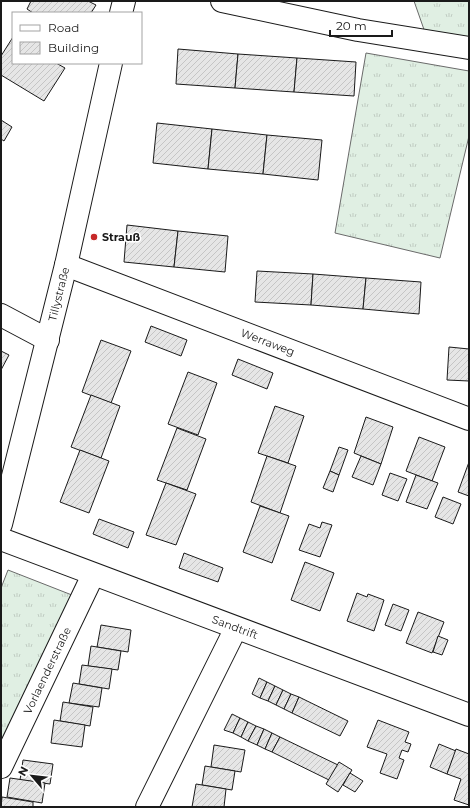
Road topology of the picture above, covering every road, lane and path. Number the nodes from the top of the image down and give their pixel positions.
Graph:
1 (124, 1) edge
2 (222, 1) edge
3 (122, 12) edge
4 (469, 48) edge
5 (110, 64) edge
6 (66, 265) junction
7 (1, 314) edge
8 (48, 340) junction
9 (469, 419) edge
10 (1, 524) edge
11 (1, 539) edge
12 (93, 575) junction
13 (236, 628) junction
14 (469, 715) edge
15 (1, 767) edge
16 (147, 807) edge

1 - 3 street
2 - 4 street
5 - 6 street, Tillystraße
6 - 8 street, Tillystraße
6 - 9 street, Werraweg
7 - 8 street
8 - 10 street, Tillystraße
11 - 12 street, Sandtrift
12 - 13 street, Sandtrift
12 - 15 street, Vorlaenderstraße
13 - 14 street, Sandtrift
13 - 16 street

